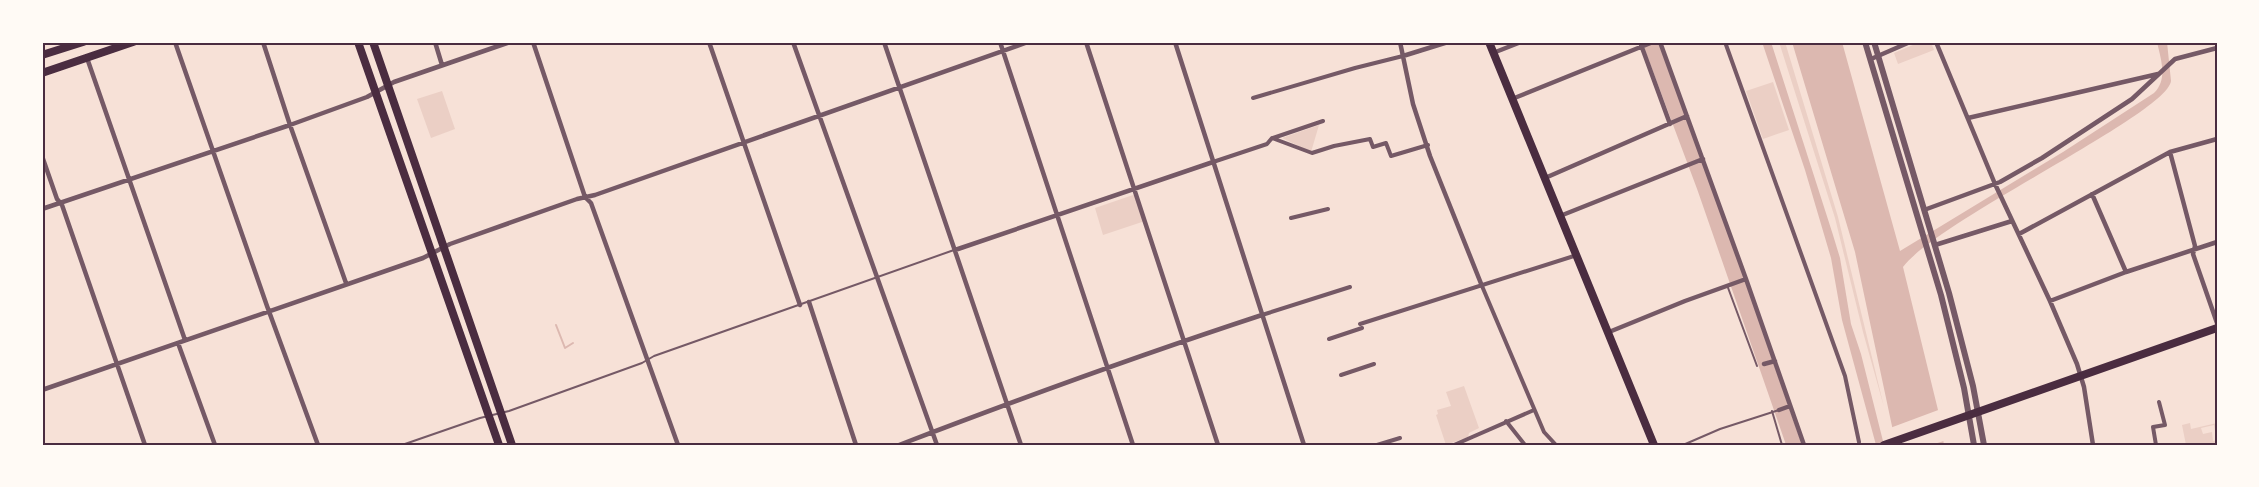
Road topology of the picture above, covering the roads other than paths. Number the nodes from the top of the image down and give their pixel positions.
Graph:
1 (82, 42) edge
2 (133, 42) edge
3 (175, 42) edge
4 (263, 42) edge
5 (358, 42) edge
6 (373, 42) edge
7 (435, 42) edge
8 (510, 42) edge
9 (532, 42) edge
10 (709, 42) edge
11 (793, 42) edge
12 (884, 42) edge
13 (1000, 42) edge
14 (1028, 42) edge
15 (1086, 42) edge
16 (1175, 42) edge
17 (1400, 42) edge
18 (1448, 42) edge
19 (1489, 42) edge
20 (1521, 42) edge
21 (1653, 42) edge
22 (1660, 42) edge
23 (1725, 42) edge
24 (1865, 42) edge
25 (1874, 42) edge
26 (1910, 42) edge
27 (1936, 42) edge
28 (1642, 44) edge
29 (2217, 48) edge
30 (1003, 50) junction
31 (1493, 53) junction
32 (42, 56) edge
33 (1403, 56) junction
34 (1878, 56) junction
35 (87, 58) junction
36 (1870, 59) junction
37 (442, 65) junction
38 (42, 73) edge
39 (2161, 74) junction
40 (387, 86) junction
41 (900, 88) junction
42 (375, 92) junction
43 (1253, 98) dead end
44 (1512, 99) junction
45 (820, 116) junction
46 (1685, 117) junction
47 (1968, 118) junction
48 (1323, 121) dead end
49 (1672, 122) junction
50 (290, 124) junction
51 (1272, 138) junction
52 (2217, 139) edge
53 (745, 144) junction
54 (1428, 145) junction
55 (212, 151) junction
56 (2170, 152) junction
57 (42, 156) edge
58 (1700, 160) junction
59 (1213, 162) junction
60 (1545, 178) junction
61 (128, 180) junction
62 (1997, 185) junction
63 (1135, 188) junction
64 (2092, 194) junction
65 (585, 197) junction
66 (60, 202) junction
67 (42, 209) edge
68 (1328, 209) dead end
69 (1924, 210) junction
70 (1057, 215) junction
71 (1560, 216) junction
72 (1291, 218) dead end
73 (2012, 221) junction
74 (2019, 234) junction
75 (2217, 242) edge
76 (1935, 245) junction
77 (443, 248) junction
78 (955, 250) junction
79 (2195, 250) junction
80 (431, 254) junction
81 (1577, 255) junction
82 (2126, 272) junction
83 (877, 276) junction
84 (1743, 280) junction
85 (346, 283) junction
86 (1730, 284) junction
87 (1482, 286) junction
88 (1350, 287) dead end
89 (2050, 301) junction
90 (809, 302) junction
91 (800, 305) junction
92 (269, 310) junction
93 (1262, 315) junction
94 (2217, 326) edge
95 (1609, 332) junction
96 (1329, 339) dead end
97 (185, 340) junction
98 (1185, 340) junction
99 (178, 342) junction
100 (647, 360) junction
101 (116, 364) junction
102 (1374, 364) dead end
103 (1758, 366) dead end
104 (1107, 368) junction
105 (1341, 375) dead end
106 (2081, 375) junction
107 (42, 390) edge
108 (2159, 402) dead end
109 (1007, 404) junction
110 (1785, 408) junction
111 (1534, 410) junction
112 (1772, 411) junction
113 (1974, 413) junction
114 (501, 414) junction
115 (489, 417) junction
116 (1506, 421) junction
117 (932, 432) junction
118 (1400, 438) dead end
119 (1860, 442) dead end
120 (145, 445) edge
121 (215, 445) edge
122 (318, 445) edge
123 (402, 445) edge
124 (499, 445) edge
125 (512, 445) edge
126 (678, 445) edge
127 (856, 445) edge
128 (899, 445) edge
129 (937, 445) edge
130 (1021, 445) edge
131 (1133, 445) edge
132 (1218, 445) edge
133 (1304, 445) edge
134 (1377, 445) edge
135 (1456, 445) edge
136 (1525, 445) edge
137 (1556, 445) edge
138 (1654, 445) edge
139 (1683, 445) edge
140 (1782, 445) edge
141 (1804, 445) edge
142 (1884, 445) edge
143 (1974, 445) edge
144 (1984, 445) edge
145 (2093, 445) edge
146 (2156, 445) edge

1 - 32 main road
2 - 35 main road
3 - 55 street
4 - 50 street
5 - 42 main road
6 - 40 main road
7 - 37 street
8 - 37 street
9 - 65 street
10 - 53 street
11 - 45 street
12 - 41 street
13 - 30 street
14 - 30 street
15 - 63 street
16 - 59 street
17 - 33 street
18 - 33 street
19 - 31 main road
20 - 31 street
21 - 28 street
22 - 46 street
23 - 119 street
24 - 36 street
25 - 34 street
26 - 34 street
27 - 47 street
28 - 44 street
28 - 49 street
29 - 39 street
30 - 41 street
30 - 70 street
31 - 44 main road
33 - 43 street
33 - 54 street
34 - 36 street
34 - 69 street
35 - 38 main road
35 - 61 street
36 - 113 street
37 - 40 street
39 - 47 street
39 - 62 street
40 - 42 street
40 - 77 main road
41 - 45 street
41 - 78 street
42 - 50 street
42 - 80 main road
44 - 60 main road
45 - 53 street
45 - 83 street
46 - 49 street
46 - 58 street
47 - 62 street
48 - 51 street
49 - 60 street
50 - 55 street
50 - 85 street
51 - 54 street
51 - 59 street
52 - 56 street
53 - 65 street
53 - 91 street
54 - 87 street
55 - 61 street
55 - 92 street
56 - 64 street
56 - 79 street
57 - 66 street
58 - 71 street
58 - 84 street
59 - 63 street
59 - 93 street
60 - 71 main road
61 - 66 street
61 - 97 street
62 - 69 street
62 - 73 street
63 - 70 street
63 - 98 street
64 - 74 street
64 - 82 street
65 - 77 street
65 - 100 street
66 - 67 street
66 - 101 street
68 - 72 street
69 - 76 street
70 - 78 street
70 - 104 street
71 - 81 main road
73 - 74 street
73 - 76 street
74 - 89 street
75 - 79 street
76 - 113 street
77 - 80 street
77 - 114 main road
78 - 83 lane
78 - 109 street
79 - 82 street
79 - 94 street
80 - 85 street
80 - 115 main road
81 - 87 street
81 - 95 main road
82 - 89 street
83 - 90 lane
83 - 117 street
84 - 86 street
84 - 110 street
85 - 92 street
86 - 95 street
86 - 103 lane
87 - 96 street
87 - 111 street
88 - 93 street
89 - 106 street
90 - 91 lane
90 - 127 street
91 - 100 lane
92 - 97 street
92 - 122 street
93 - 98 street
93 - 133 street
94 - 106 main road
95 - 138 main road
97 - 99 street
98 - 104 street
98 - 132 street
99 - 101 street
99 - 121 street
100 - 114 lane
100 - 126 street
101 - 107 street
101 - 120 street
102 - 105 street
104 - 109 street
104 - 131 street
106 - 113 main road
106 - 145 street
108 - 146 street
109 - 117 street
109 - 130 street
110 - 112 lane
110 - 141 street
111 - 116 street
111 - 137 street
112 - 139 lane
112 - 140 lane
113 - 142 main road
113 - 143 street
113 - 144 street
114 - 115 lane
114 - 125 main road
115 - 123 lane
115 - 124 main road
116 - 135 street
116 - 136 street
117 - 128 street
117 - 129 street
118 - 134 street

